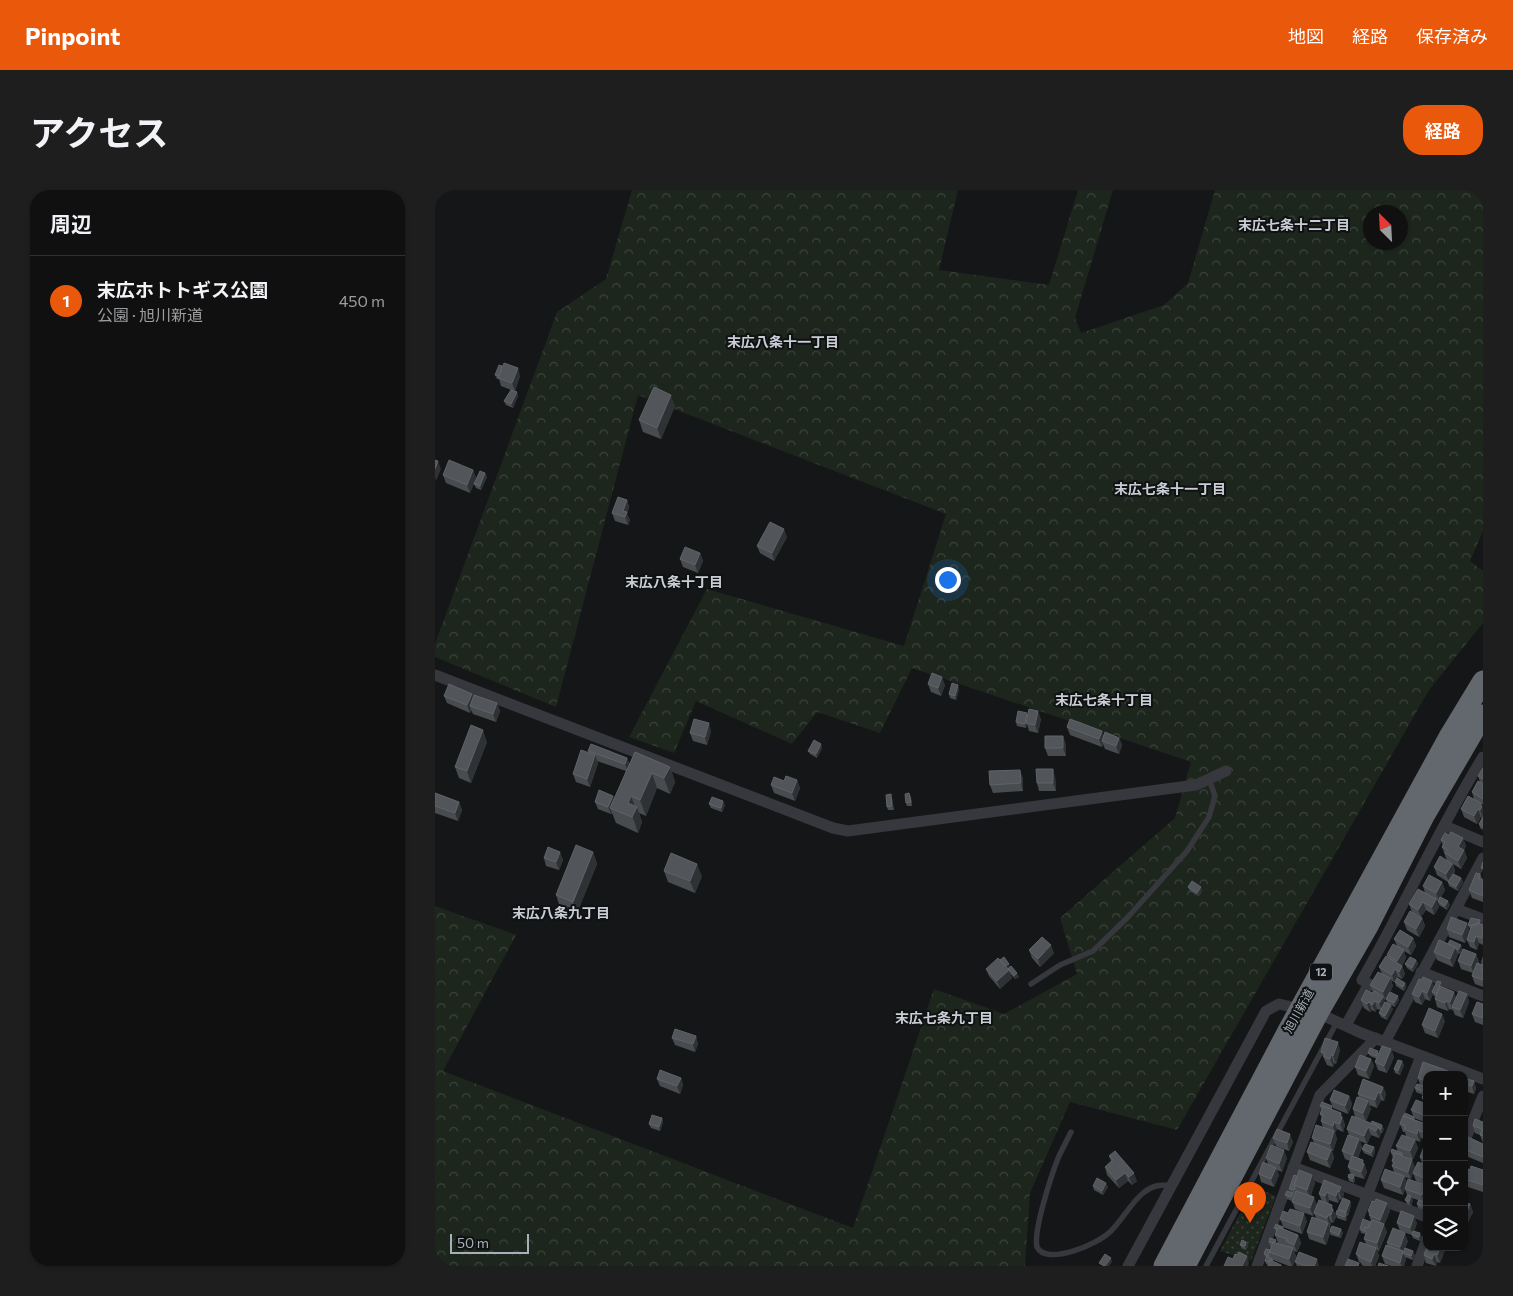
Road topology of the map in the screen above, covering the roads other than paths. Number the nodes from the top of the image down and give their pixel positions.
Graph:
1 (435, 675) edge
2 (1483, 681) edge
3 (1483, 715) edge
4 (1459, 756) junction
5 (1480, 761) edge
6 (1226, 771) dead end
7 (1209, 779) junction
8 (1445, 826) junction
9 (1483, 842) edge
10 (1483, 858) edge
11 (1456, 909) junction
12 (1483, 919) edge
13 (1368, 926) junction
14 (1390, 931) junction
15 (1421, 972) junction
16 (1031, 984) dead end
17 (1483, 996) edge
18 (1309, 1011) junction
19 (1342, 1023) junction
20 (1381, 1040) junction
21 (1421, 1056) junction
22 (1483, 1079) edge
23 (1483, 1096) edge
24 (1071, 1132) dead end
25 (1468, 1133) edge
26 (1293, 1167) junction
27 (1171, 1185) junction
28 (1367, 1195) junction
29 (1423, 1216) edge
30 (1423, 1250) edge
31 (1063, 1261) dead end
32 (1050, 1262) dead end
33 (1128, 1266) edge
34 (1165, 1266) edge
35 (1185, 1266) edge
36 (1206, 1266) edge
37 (1257, 1266) edge
38 (1340, 1266) edge
39 (1417, 1266) edge

1 - 7 street
2 - 18 highway, 旭川新道 / 12
3 - 4 highway, 旭川新道 / 12
4 - 5 street
4 - 13 highway, 旭川新道 / 12
5 - 8 street
6 - 7 street
7 - 16 lane
8 - 9 street
8 - 14 street
10 - 11 street
11 - 12 street
11 - 15 street
13 - 14 street
13 - 18 highway, 旭川新道 / 12
14 - 19 street
15 - 17 street
15 - 20 street
18 - 19 street
18 - 27 street
18 - 34 highway, 旭川新道 / 12
18 - 35 highway, 旭川新道 / 12
19 - 20 street
19 - 36 lane
20 - 21 street
20 - 26 street
21 - 22 street
21 - 28 street
23 - 25 street
24 - 32 lane
26 - 28 street
26 - 37 street
27 - 31 lane
27 - 33 street
28 - 29 street
28 - 38 street
30 - 39 street

